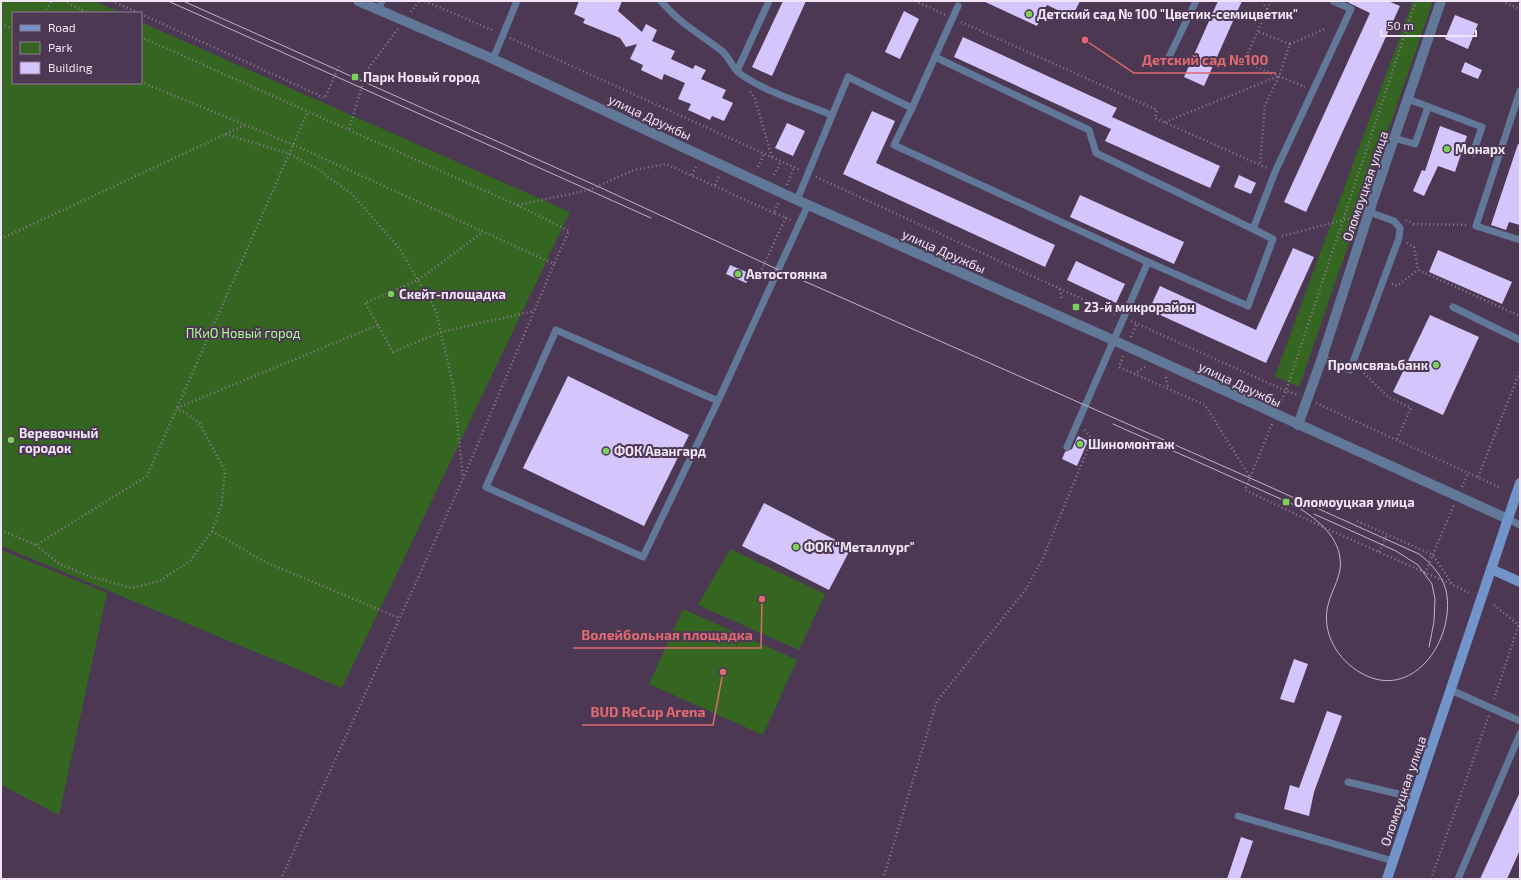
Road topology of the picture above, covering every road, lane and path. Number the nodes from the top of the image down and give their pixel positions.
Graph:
1 (52, 1) edge
2 (64, 1) edge
3 (112, 1) edge
4 (358, 1) edge
5 (419, 1) edge
6 (517, 1) edge
7 (661, 1) edge
8 (769, 1) edge
9 (915, 1) edge
10 (1196, 1) edge
11 (1263, 1) edge
12 (1272, 1) edge
13 (1333, 1) edge
14 (1441, 1) edge
15 (1502, 1) edge
16 (380, 5) edge
17 (958, 6) dead end
18 (1520, 9) edge
19 (1267, 11) junction
20 (45, 12) edge
21 (86, 12) edge
22 (136, 12) edge
23 (409, 14) dead end
24 (142, 15) edge
25 (952, 18) junction
26 (1, 24) edge
27 (400, 26) dead end
28 (12, 29) edge
29 (1325, 29) dead end
30 (1259, 32) junction
31 (142, 37) edge
32 (1290, 44) junction
33 (935, 57) junction
34 (493, 58) junction
35 (1168, 59) dead end
36 (339, 66) dead end
37 (737, 71) junction
38 (1279, 76) junction
39 (142, 82) edge
40 (744, 87) dead end
41 (1313, 91) junction
42 (1520, 91) edge
43 (1408, 99) junction
44 (1428, 107) junction
45 (912, 108) junction
46 (308, 111) junction
47 (831, 115) junction
48 (1165, 122) junction
49 (245, 125) junction
50 (349, 129) junction
51 (225, 134) junction
52 (1394, 138) junction
53 (294, 145) junction
54 (290, 154) junction
55 (764, 154) dead end
56 (1473, 154) dead end
57 (772, 158) dead end
58 (781, 162) dead end
59 (697, 164) dead end
60 (1260, 164) junction
61 (758, 167) dead end
62 (794, 167) dead end
63 (1276, 172) junction
64 (692, 175) junction
65 (720, 175) dead end
66 (774, 175) dead end
67 (715, 185) junction
68 (786, 187) dead end
69 (781, 198) dead end
70 (797, 200) junction
71 (517, 205) junction
72 (808, 205) junction
73 (774, 213) junction
74 (1365, 215) junction
75 (1394, 221) junction
76 (799, 223) junction
77 (1476, 226) junction
78 (1253, 229) junction
79 (483, 232) junction
80 (1399, 238) junction
81 (1, 239) edge
82 (1273, 239) junction
83 (1520, 240) edge
84 (1148, 262) junction
85 (554, 264) junction
86 (1418, 270) junction
87 (418, 280) junction
88 (1397, 286) dead end
89 (1060, 289) dead end
90 (1062, 300) dead end
91 (1093, 303) dead end
92 (1453, 307) dead end
93 (1084, 310) dead end
94 (534, 311) junction
95 (1520, 316) edge
96 (1137, 323) dead end
97 (378, 325) junction
98 (441, 332) junction
99 (1113, 340) junction
100 (1520, 340) edge
101 (1129, 342) dead end
102 (1124, 354) dead end
103 (1322, 358) junction
104 (1145, 367) dead end
105 (1520, 371) edge
106 (1364, 373) dead end
107 (1134, 374) junction
108 (1166, 377) dead end
109 (1168, 389) junction
110 (1301, 396) dead end
111 (718, 401) junction
112 (1314, 402) dead end
113 (177, 408) junction
114 (1278, 408) dead end
115 (1079, 422) junction
116 (1273, 422) dead end
117 (1298, 424) junction
118 (1397, 439) junction
119 (1067, 447) dead end
120 (1468, 473) junction
121 (1478, 477) junction
122 (463, 478) junction
123 (1250, 478) junction
124 (1520, 483) edge
125 (1501, 488) dead end
126 (1461, 490) dead end
127 (1455, 503) dead end
128 (1508, 519) junction
129 (1357, 522) dead end
130 (1520, 525) edge
131 (1, 530) edge
132 (212, 532) junction
133 (1387, 534) junction
134 (36, 545) junction
135 (1379, 552) junction
136 (1433, 555) junction
137 (1491, 569) junction
138 (1425, 573) junction
139 (1520, 582) edge
140 (1453, 585) junction
141 (1470, 593) dead end
142 (1494, 605) dead end
143 (399, 618) junction
144 (1520, 621) edge
145 (1519, 626) edge
146 (1451, 690) junction
147 (1492, 707) junction
148 (1520, 721) edge
149 (1520, 734) edge
150 (1348, 782) dead end
151 (1415, 798) junction
152 (1238, 816) dead end
153 (1393, 861) junction
154 (281, 879) edge
155 (883, 879) edge
156 (1387, 879) edge
157 (1431, 879) edge
158 (1458, 879) edge

1 - 20 path
2 - 21 path
3 - 22 path
4 - 16 street, улица Дружбы
5 - 23 path
6 - 34 lane
7 - 37 lane
8 - 37 lane
9 - 25 path
10 - 35 lane
11 - 19 path
12 - 19 path
13 - 41 lane
14 - 43 street, Оломоуцкая улица
15 - 18 path
16 - 34 street, улица Дружбы
17 - 25 lane
19 - 30 path
24 - 36 path
25 - 33 lane
25 - 48 path
26 - 28 path
27 - 50 path
29 - 32 path
30 - 32 path
30 - 38 path
31 - 46 path
32 - 38 path
33 - 45 lane
33 - 78 lane
34 - 70 street, улица Дружбы
37 - 47 lane
38 - 41 path
38 - 48 path
38 - 60 path
39 - 49 path
40 - 57 path
41 - 63 lane
42 - 77 lane
43 - 44 lane
43 - 52 street, Оломоуцкая улица
44 - 52 lane
44 - 56 lane
45 - 47 lane
45 - 84 lane
46 - 50 path
46 - 53 path
47 - 70 lane
48 - 60 path
49 - 51 path
49 - 53 path
50 - 71 path
51 - 54 path
51 - 81 path
52 - 74 street, Оломоуцкая улица
53 - 54 path
53 - 79 path
54 - 87 path
54 - 113 path
55 - 61 path
58 - 66 path
59 - 64 path
60 - 63 path
62 - 68 path
63 - 78 lane
64 - 67 path
64 - 71 path
65 - 67 path
67 - 73 path
69 - 73 path
70 - 72 street, улица Дружбы
71 - 85 path
72 - 76 lane
72 - 99 street, улица Дружбы
73 - 76 path
74 - 75 lane
74 - 82 path
74 - 103 street, Оломоуцкая улица
75 - 77 path
75 - 80 lane
76 - 111 lane
77 - 83 lane
78 - 82 lane
79 - 85 path
79 - 87 path
80 - 86 path
80 - 103 lane
82 - 84 lane
84 - 99 lane
85 - 94 path
86 - 88 path
86 - 95 path
87 - 97 path
87 - 98 path
89 - 90 path
91 - 93 path
92 - 100 lane
94 - 98 path
94 - 122 path
96 - 101 path
97 - 98 path
97 - 113 path
98 - 122 path
99 - 115 lane
99 - 117 street, улица Дружбы
102 - 107 path
103 - 117 street, Оломоуцкая улица
104 - 107 path
105 - 121 path
106 - 118 path
107 - 109 path
108 - 109 path
109 - 123 path
110 - 114 path
111 - 111 lane
112 - 118 path
113 - 132 path
113 - 134 path
115 - 119 lane
115 - 155 path
116 - 123 path
117 - 128 street, улица Дружбы
118 - 120 path
120 - 121 path
120 - 126 path
121 - 125 path
122 - 143 path
123 - 135 path
124 - 128 street, Оломоуцкая улица
127 - 136 path
128 - 130 lane, улица Дружбы
128 - 137 street, Оломоуцкая улица
129 - 133 path
131 - 134 path
132 - 134 path
132 - 143 path
133 - 135 path
133 - 136 path
135 - 138 path
136 - 138 path
136 - 140 path
137 - 139 street
137 - 146 street, Оломоуцкая улица
138 - 140 path
140 - 141 path
142 - 145 path
143 - 154 path
144 - 145 path
145 - 147 path
146 - 147 lane
146 - 151 street, Оломоуцкая улица
147 - 148 lane
147 - 157 path
149 - 158 lane
150 - 151 lane
151 - 153 street, Оломоуцкая улица
152 - 153 lane
153 - 156 street, Оломоуцкая улица

